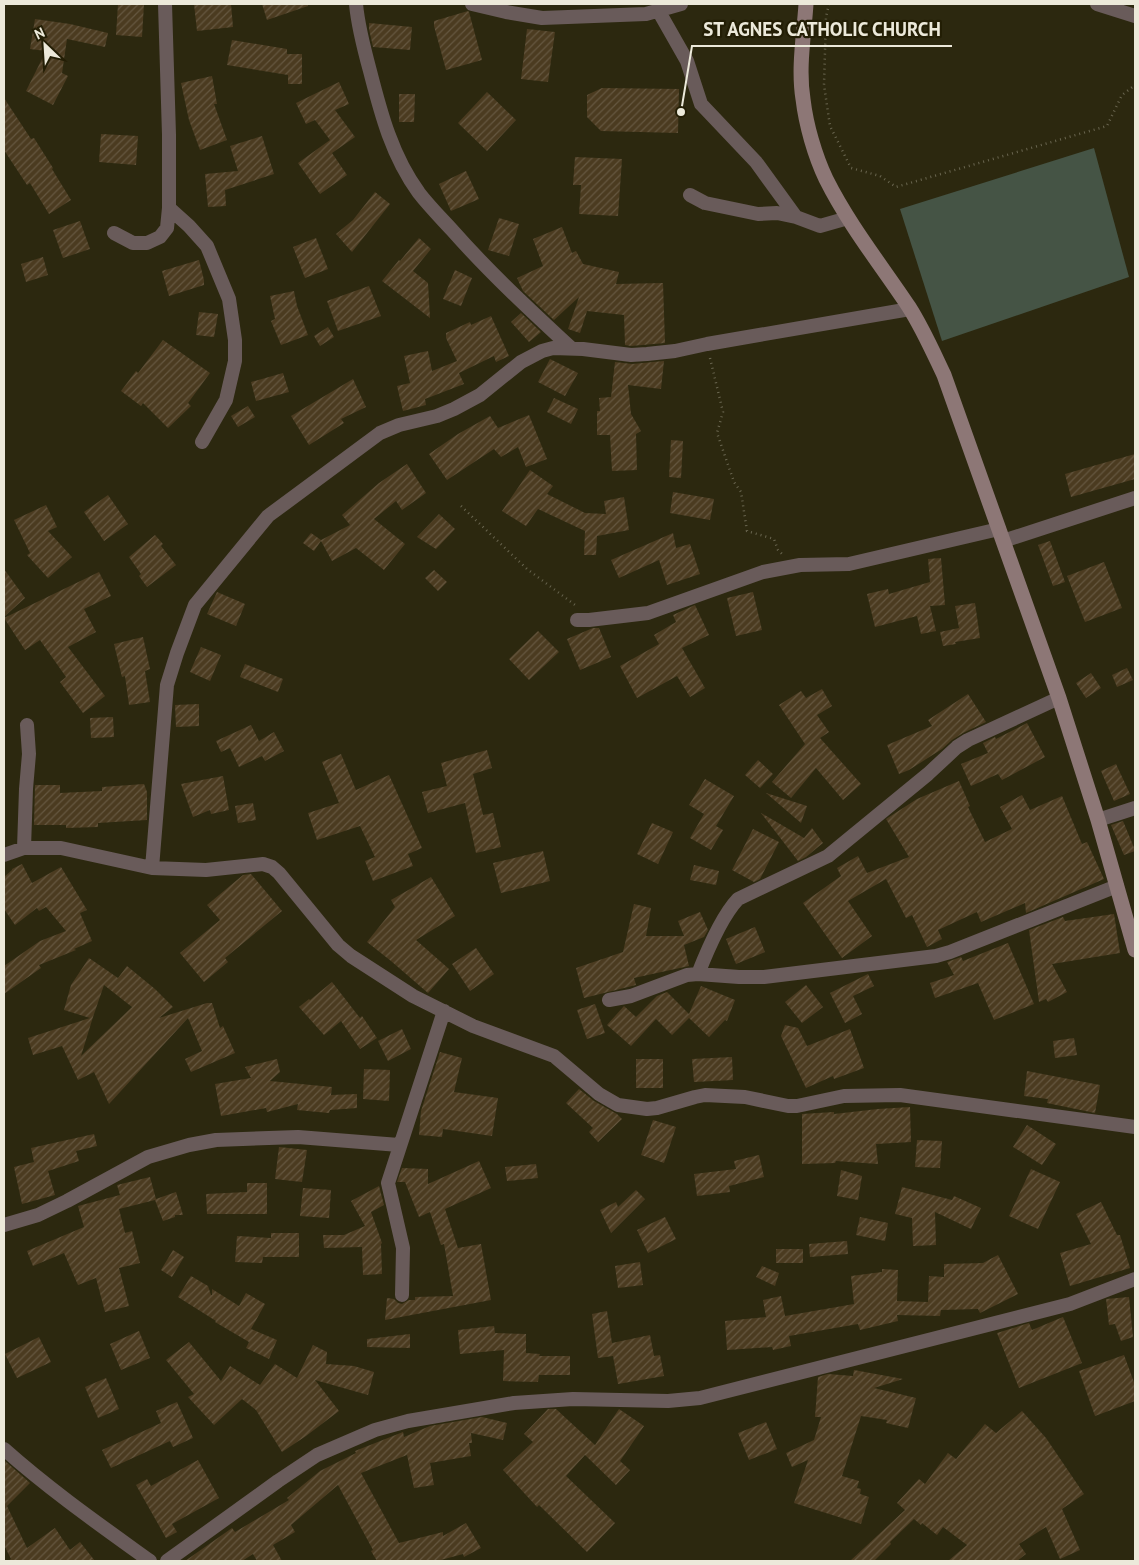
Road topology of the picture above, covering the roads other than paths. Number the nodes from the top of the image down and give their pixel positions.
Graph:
1 (165, 4) edge
2 (356, 4) edge
3 (472, 4) edge
4 (680, 4) edge
5 (806, 4) edge
6 (1097, 4) edge
7 (658, 10) junction
8 (1135, 16) edge
9 (690, 195) dead end
10 (169, 208) junction
11 (796, 217) junction
12 (848, 218) junction
13 (114, 233) dead end
14 (910, 309) junction
15 (570, 348) junction
16 (202, 442) dead end
17 (1135, 498) edge
18 (1001, 535) junction
19 (577, 620) dead end
20 (1059, 698) junction
21 (27, 725) dead end
22 (1135, 808) edge
23 (1098, 820) junction
24 (24, 848) junction
25 (4, 855) edge
26 (152, 868) junction
27 (1117, 886) junction
28 (1135, 950) edge
29 (698, 974) junction
30 (609, 1000) dead end
31 (444, 1011) junction
32 (1135, 1127) edge
33 (400, 1145) junction
34 (4, 1226) edge
35 (1135, 1279) edge
36 (402, 1295) dead end
37 (6, 1455) edge
38 (150, 1561) edge
39 (167, 1561) edge

1 - 10 street
2 - 15 street
3 - 7 street
4 - 7 street
5 - 12 main road
6 - 8 street
7 - 11 street
9 - 11 street
10 - 13 street
10 - 16 street
11 - 12 street
12 - 14 main road
14 - 15 street
14 - 18 main road
15 - 26 street
17 - 18 street
18 - 19 street
18 - 20 main road
20 - 23 main road
20 - 29 street
21 - 24 street
22 - 23 street
23 - 27 main road
24 - 25 street
24 - 26 street
26 - 31 street
27 - 28 main road
27 - 29 street
29 - 30 street
31 - 32 street
31 - 33 street
33 - 34 street
33 - 36 street
35 - 39 street
37 - 38 street

